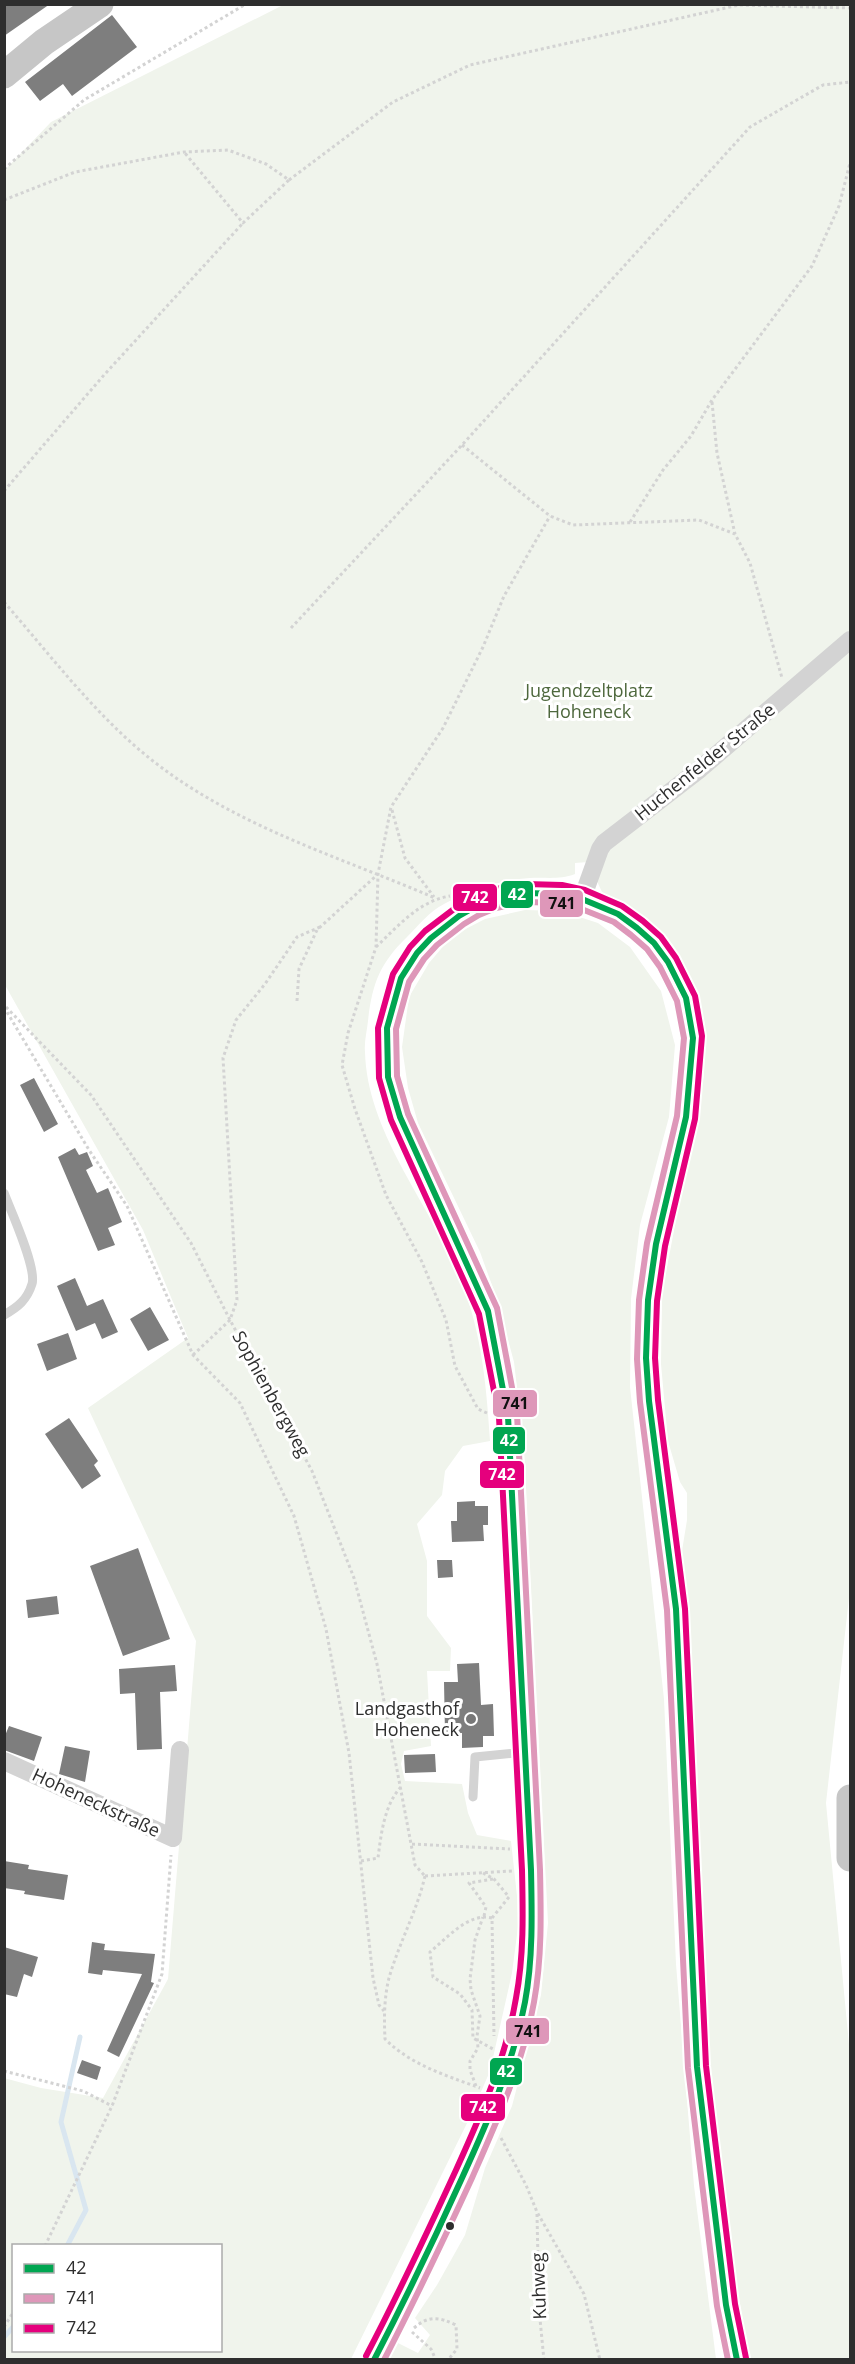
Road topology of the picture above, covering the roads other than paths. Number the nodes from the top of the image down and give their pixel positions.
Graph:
1 (84, 9) edge
2 (4, 75) edge
3 (850, 640) edge
4 (582, 899) junction
5 (4, 1193) edge
6 (4, 1315) edge
7 (180, 1750) dead end
8 (525, 1752) junction
9 (4, 1761) edge
10 (473, 1797) dead end
11 (850, 1798) edge
12 (850, 1858) edge
13 (374, 2360) edge
14 (736, 2360) edge

1 - 2 main road
3 - 4 street, Huchenfelder Straße
4 - 8 main road
4 - 14 main road
5 - 6 lane
7 - 9 street, Hoheneckstraße
8 - 10 lane
8 - 13 main road
11 - 12 main road

